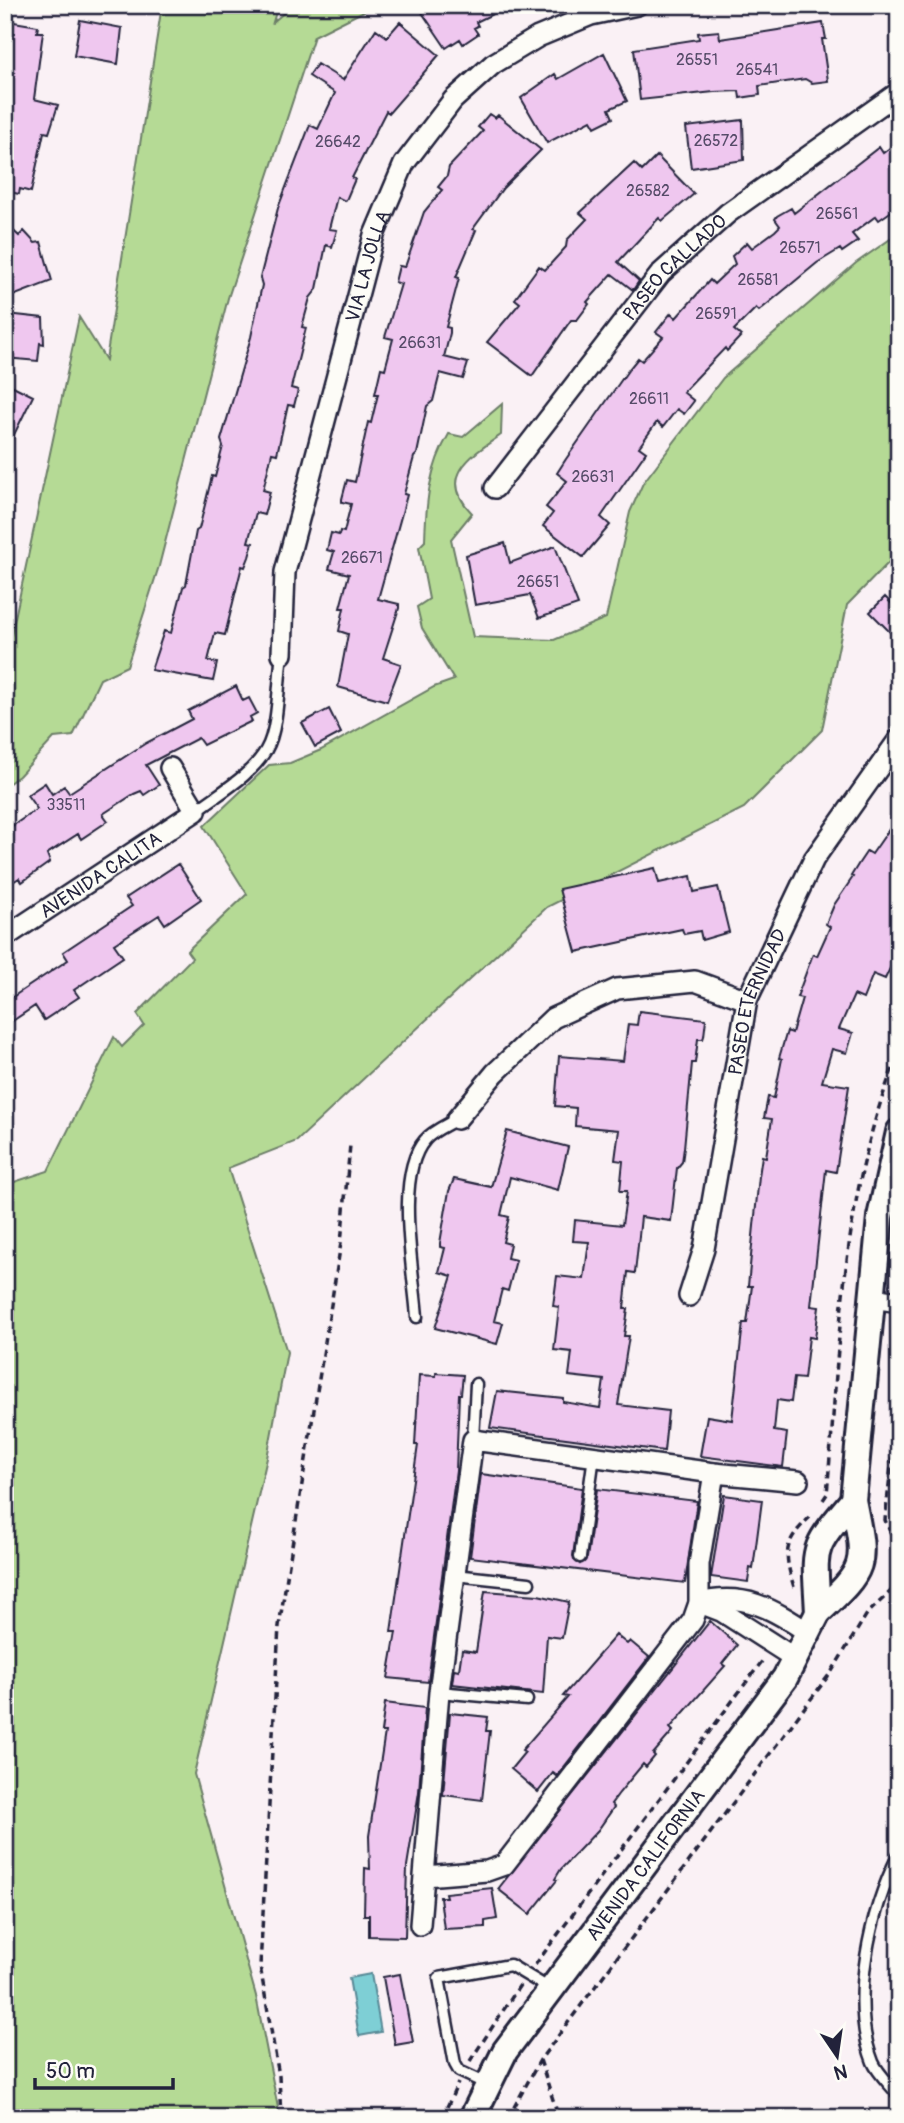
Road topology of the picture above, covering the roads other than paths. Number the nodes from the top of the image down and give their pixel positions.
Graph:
1 (637, 5) edge
2 (899, 92) edge
3 (495, 488) dead end
4 (282, 654) joint
5 (899, 739) edge
6 (170, 768) dead end
7 (196, 811) junction
8 (5, 937) edge
9 (747, 1000) junction
10 (457, 1119) joint
11 (899, 1132) edge
12 (689, 1296) dead end
13 (872, 1298) junction
14 (899, 1302) edge
15 (417, 1317) dead end
16 (476, 1384) dead end
17 (473, 1440) junction
18 (594, 1456) junction
19 (714, 1474) junction
20 (798, 1481) dead end
21 (853, 1500) junction
22 (580, 1557) dead end
23 (455, 1575) junction
24 (529, 1583) dead end
25 (699, 1603) junction
26 (814, 1623) junction
27 (796, 1659) junction
28 (439, 1692) junction
29 (527, 1700) dead end
30 (899, 1854) edge
31 (425, 1877) junction
32 (420, 1925) dead end
33 (550, 1989) junction
34 (487, 2084) junction
35 (899, 2096) edge
36 (472, 2118) edge

1 - 4 street, VIA LA JOLLA
2 - 3 street, PASEO CALLADO
4 - 7 lane
5 - 9 street, PASEO ETERNIDAD
6 - 7 street
7 - 8 street, AVENIDA CALITA
9 - 10 street
9 - 12 street, PASEO ETERNIDAD
10 - 15 lane
11 - 13 street, AVENIDA CALIFORNIA
13 - 14 street
13 - 21 street, AVENIDA CALIFORNIA
16 - 17 lane
17 - 18 street
17 - 23 street
18 - 19 street
18 - 22 lane
19 - 20 street
19 - 25 street
21 - 26 street
21 - 26 street, AVENIDA CALIFORNIA
23 - 24 lane
23 - 28 street
25 - 26 street
25 - 27 street
25 - 31 street
26 - 27 street, AVENIDA CALIFORNIA
27 - 33 street, AVENIDA CALIFORNIA
28 - 29 lane
28 - 31 street
30 - 35 lane
31 - 32 street
33 - 34 street, AVENIDA CALIFORNIA
33 - 34 lane
34 - 36 street, AVENIDA CALIFORNIA

